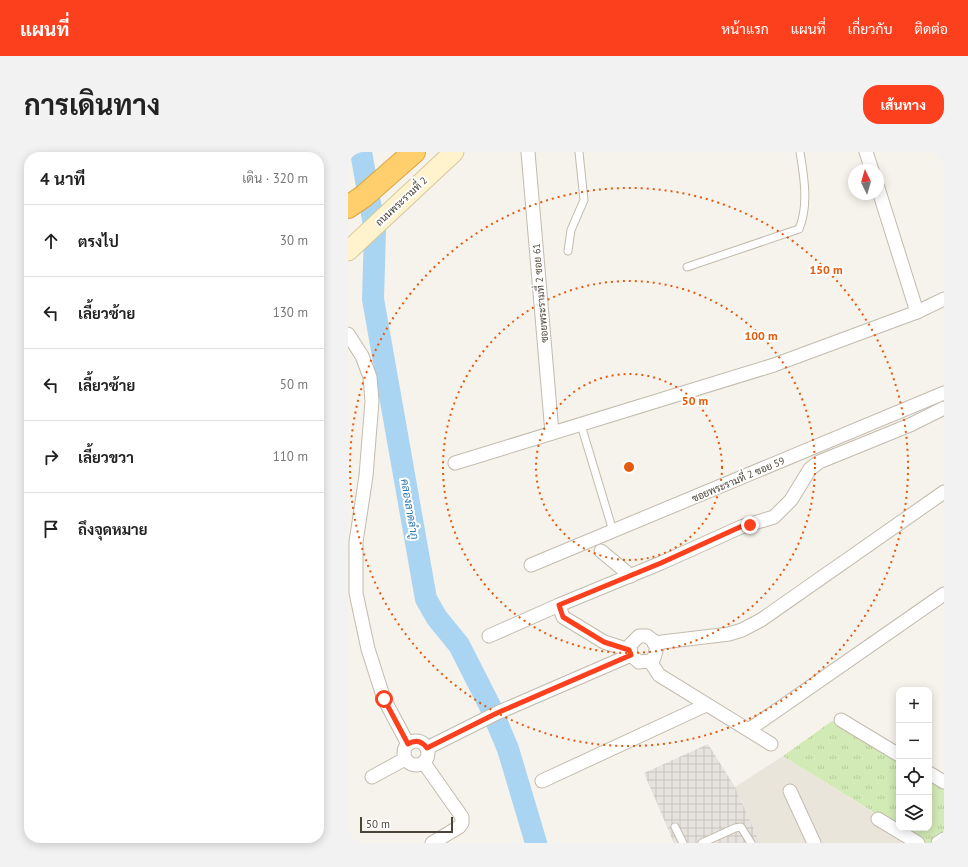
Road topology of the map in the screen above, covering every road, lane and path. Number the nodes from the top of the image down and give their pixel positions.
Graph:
1 (454, 152) edge
2 (528, 152) edge
3 (579, 152) edge
4 (800, 152) edge
5 (866, 152) edge
6 (406, 154) edge
7 (870, 164) edge
8 (355, 196) edge
9 (882, 200) edge
10 (348, 250) edge
11 (568, 250) dead end
12 (687, 267) dead end
13 (944, 299) edge
14 (917, 312) junction
15 (348, 334) edge
16 (944, 393) edge
17 (944, 408) edge
18 (581, 425) junction
19 (552, 433) junction
20 (455, 463) dead end
21 (944, 492) edge
22 (613, 531) junction
23 (601, 551) dead end
24 (532, 565) dead end
25 (631, 576) junction
26 (944, 594) edge
27 (559, 605) junction
28 (489, 636) dead end
29 (654, 643) junction
30 (630, 653) junction
31 (650, 661) junction
32 (706, 706) junction
33 (841, 720) dead end
34 (750, 729) junction
35 (408, 744) junction
36 (771, 744) dead end
37 (427, 748) junction
38 (896, 753) edge
39 (405, 759) junction
40 (424, 763) junction
41 (932, 775) edge
42 (372, 777) dead end
43 (542, 781) dead end
44 (944, 782) edge
45 (790, 791) dead end
46 (878, 819) dead end
47 (675, 827) dead end
48 (944, 839) edge
49 (432, 843) edge
50 (683, 843) edge
51 (702, 843) edge
52 (751, 843) edge
53 (814, 843) edge
54 (918, 843) edge
55 (938, 843) edge

1 - 10 main road, ถนนพระรามที่ 2
2 - 19 street, ซอยพระรามที่ 2 ซอย 61
3 - 11 lane
4 - 12 lane
5 - 7 street
6 - 8 highway
9 - 14 street
13 - 14 street
14 - 18 street
15 - 35 street
16 - 22 street, ซอยพระรามที่ 2 ซอย 59
17 - 25 street
18 - 19 street
18 - 22 lane
19 - 20 street
21 - 29 street
22 - 24 street, ซอยพระรามที่ 2 ซอย 59
23 - 25 street
25 - 27 street
26 - 34 street
27 - 28 street
27 - 30 street
29 - 30 street
29 - 31 street
30 - 31 street
30 - 37 street
31 - 32 street
32 - 34 street
32 - 43 street
33 - 38 street
34 - 36 street
35 - 37 street
35 - 39 street
37 - 40 street
39 - 40 street
39 - 42 street
40 - 49 street
41 - 44 street
45 - 53 street
46 - 54 street
47 - 50 lane
48 - 55 street
51 - 52 lane

